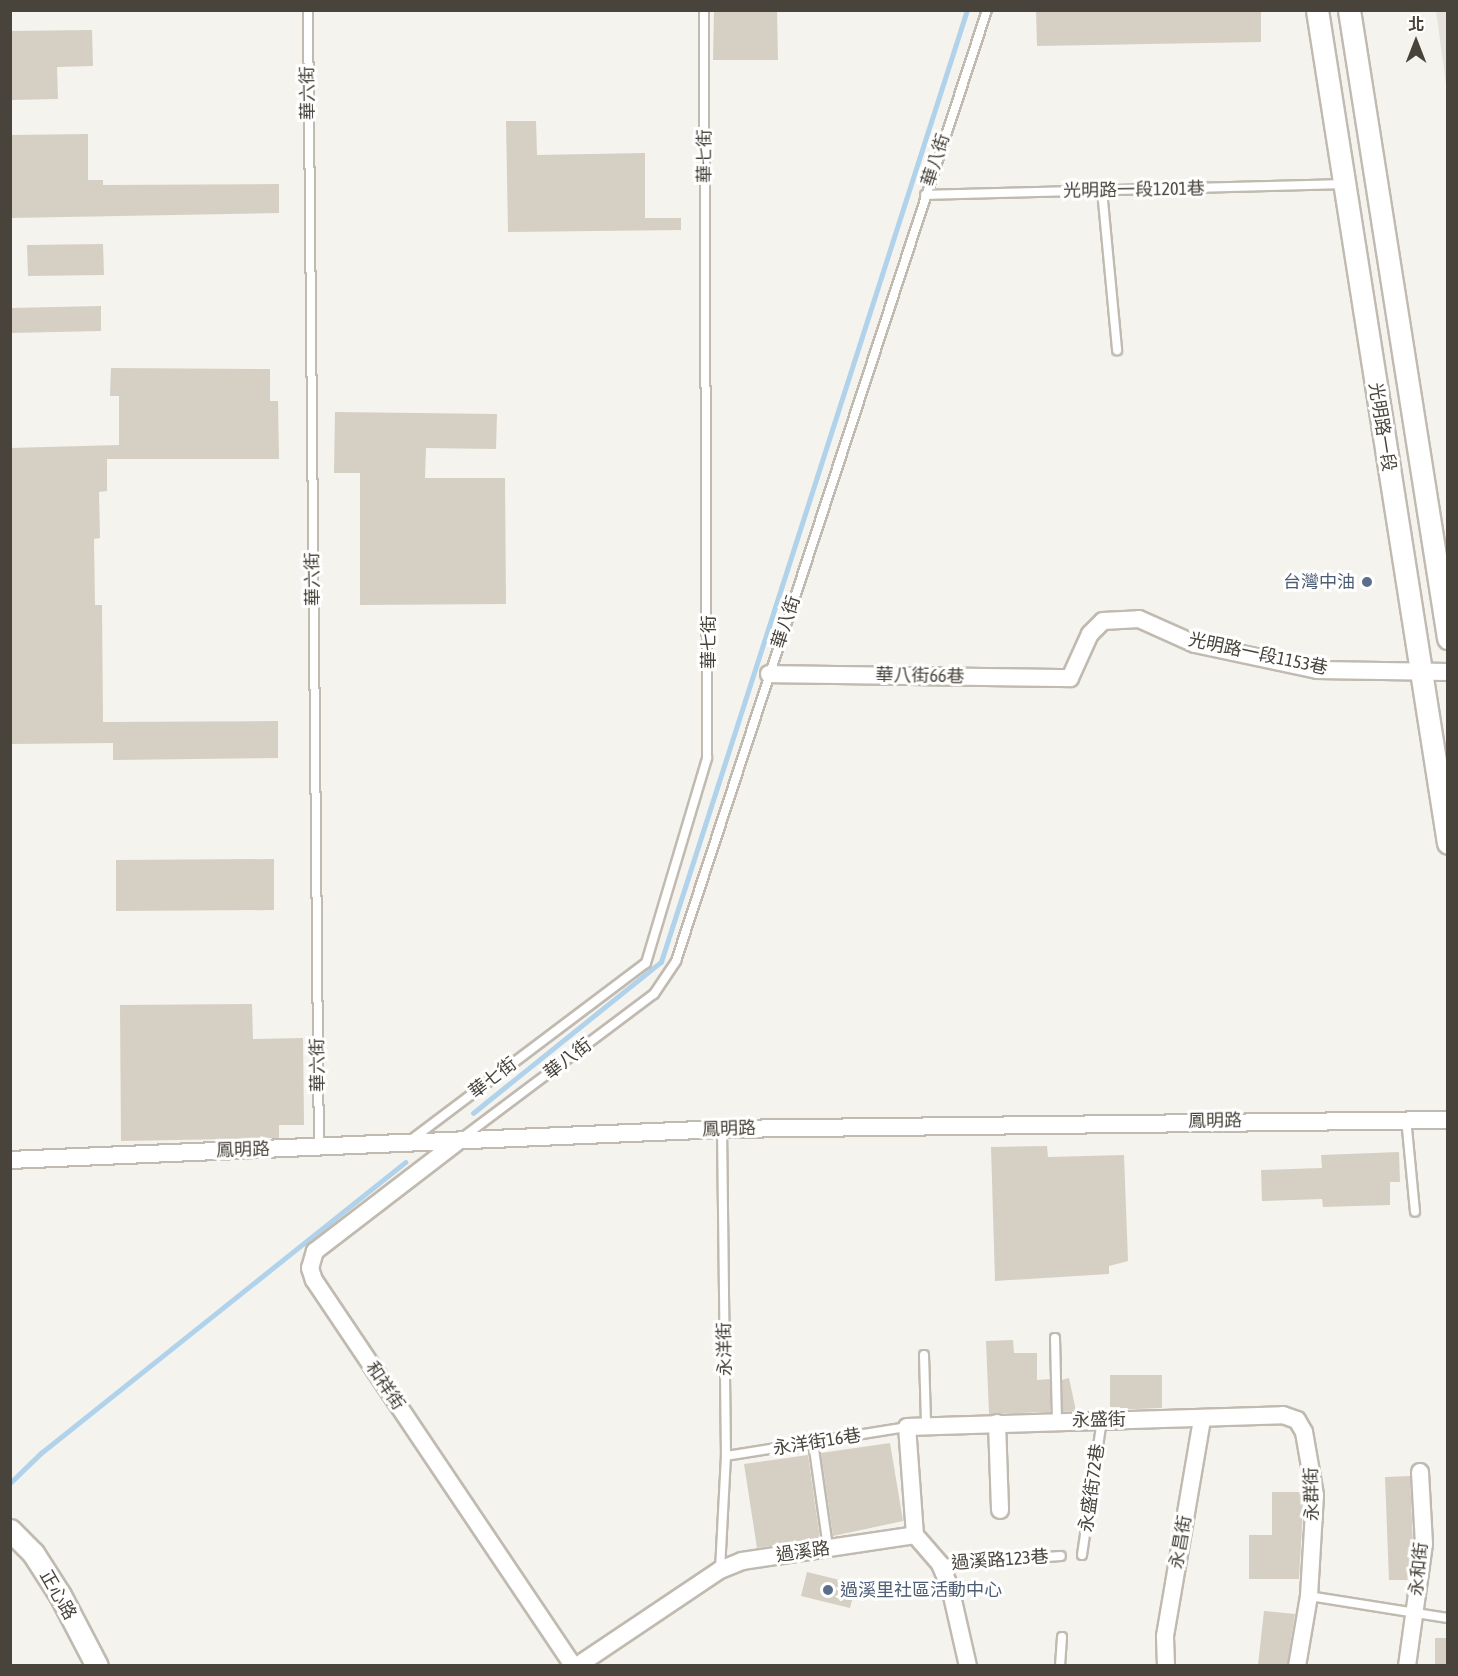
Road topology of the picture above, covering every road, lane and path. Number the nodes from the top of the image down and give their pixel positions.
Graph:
1 (308, 10) edge
2 (705, 10) edge
3 (987, 10) edge
4 (1317, 10) edge
5 (1349, 10) edge
6 (1343, 184) junction
7 (1102, 190) junction
8 (925, 195) junction
9 (1117, 350) dead end
10 (1425, 494) junction
11 (1394, 501) junction
12 (1448, 638) edge
13 (1420, 671) junction
14 (1448, 672) edge
15 (769, 674) junction
16 (1070, 678) joint
17 (1448, 843) edge
18 (1406, 1118) junction
19 (1448, 1120) edge
20 (722, 1129) junction
21 (456, 1143) junction
22 (406, 1144) junction
23 (319, 1147) junction
24 (10, 1160) edge
25 (1414, 1212) dead end
26 (1055, 1338) dead end
27 (924, 1354) dead end
28 (1202, 1419) junction
29 (1102, 1420) junction
30 (1057, 1421) junction
31 (997, 1423) junction
32 (926, 1424) junction
33 (907, 1427) junction
34 (813, 1442) junction
35 (726, 1456) junction
36 (1420, 1472) dead end
37 (1000, 1510) dead end
38 (10, 1530) edge
39 (915, 1535) junction
40 (828, 1548) junction
41 (1082, 1555) dead end
42 (1061, 1556) dead end
43 (940, 1564) junction
44 (720, 1570) junction
45 (1310, 1596) junction
46 (1414, 1614) junction
47 (1448, 1618) edge
48 (1062, 1637) dead end
49 (97, 1665) edge
50 (575, 1665) edge
51 (968, 1665) edge
52 (1060, 1665) edge
53 (1166, 1665) edge
54 (1297, 1665) edge
55 (1407, 1665) edge

1 - 23 lane, 華六街
2 - 22 lane, 華七街
3 - 8 lane, 華八街
4 - 6 street, 光明路一段
5 - 10 street, 光明路一段
6 - 7 lane, 光明路一段1201巷
6 - 11 street, 光明路一段
7 - 8 lane, 光明路一段1201巷
7 - 9 lane
8 - 15 lane, 華八街
10 - 11 street
10 - 12 street, 光明路一段
11 - 13 street, 光明路一段
13 - 14 street, 光明路一段1153巷
13 - 16 street, 光明路一段1153巷
13 - 17 street, 光明路一段
15 - 16 street, 華八街66巷
15 - 21 lane, 華八街
18 - 19 street, 鳳明路
18 - 20 street, 鳳明路
18 - 25 lane
20 - 21 street, 鳳明路
20 - 35 lane, 永洋街
21 - 22 street, 鳳明路
21 - 50 street, 和祥街
22 - 23 street, 鳳明路
23 - 24 street, 鳳明路
26 - 30 lane
27 - 32 lane
28 - 29 street, 永盛街
28 - 45 street, 永群街
28 - 53 street, 永昌街
29 - 30 street, 永盛街
29 - 41 lane, 永盛街72巷
30 - 31 street, 永盛街
31 - 32 street, 永盛街
31 - 37 street
32 - 33 street, 永盛街
33 - 34 lane, 永洋街16巷
33 - 39 street
34 - 35 lane, 永洋街16巷
34 - 40 lane
35 - 44 lane, 永洋街
36 - 46 street, 永和街
38 - 49 street, 正心路
39 - 40 street, 過溪路
39 - 43 street
40 - 44 street, 過溪路
42 - 43 lane, 過溪路123巷
43 - 51 street
44 - 50 street, 過溪路
45 - 46 lane
45 - 54 street, 永群街
46 - 47 lane
46 - 55 street, 永和街
48 - 52 lane

